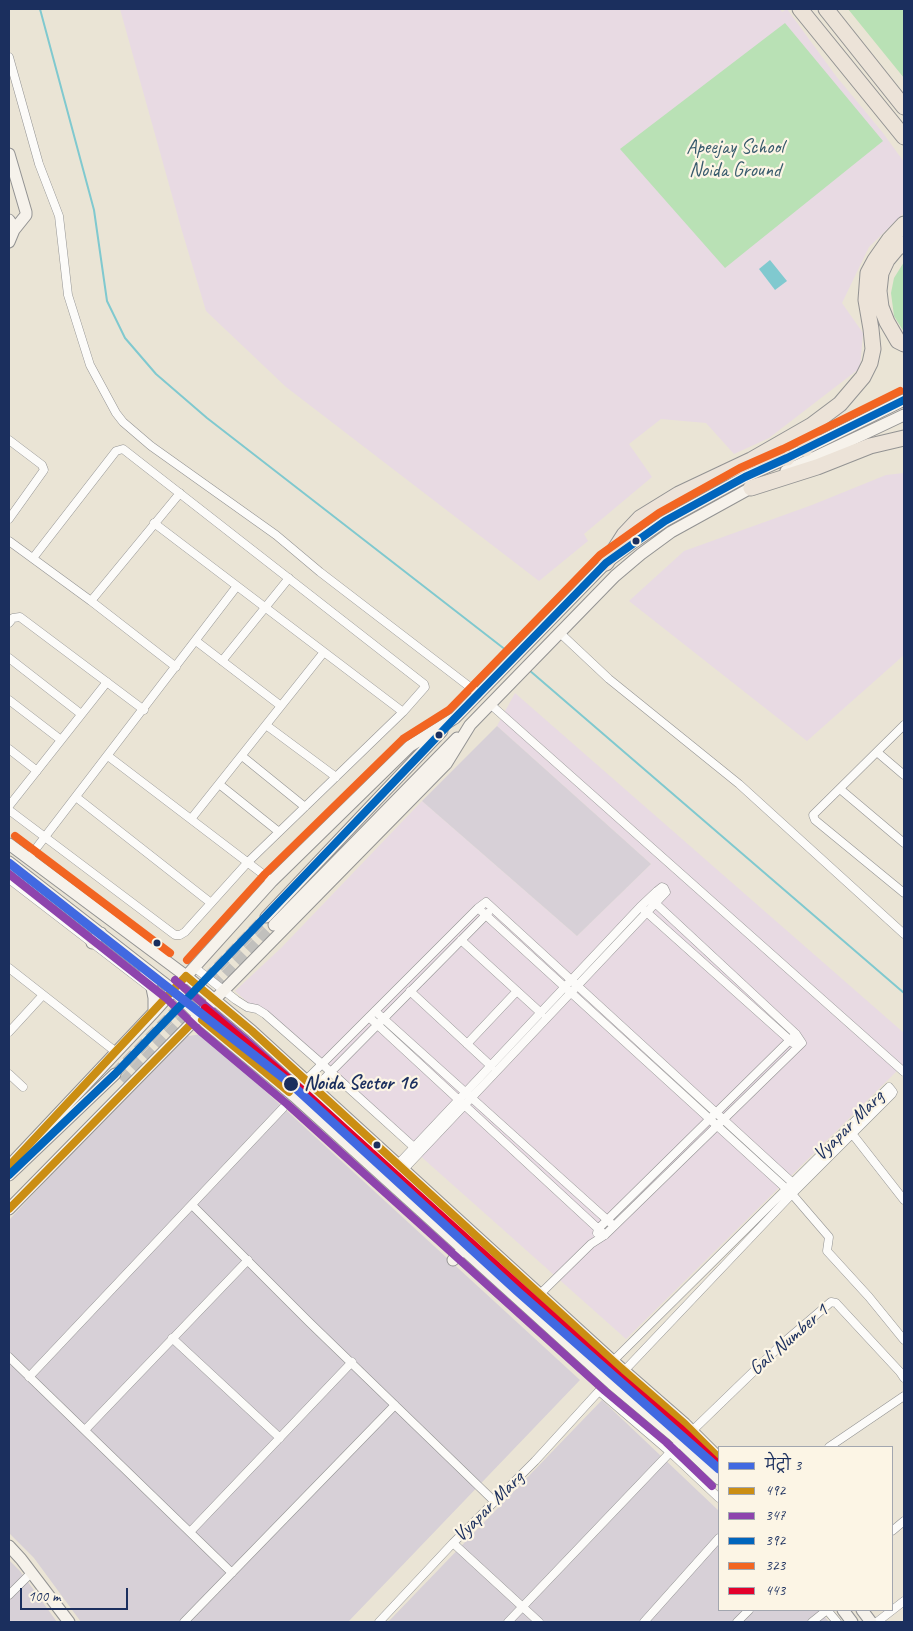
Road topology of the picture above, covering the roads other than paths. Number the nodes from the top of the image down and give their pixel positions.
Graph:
1 (800, 9) edge
2 (826, 9) edge
3 (9, 57) edge
4 (904, 107) edge
5 (902, 136) edge
6 (9, 154) edge
7 (904, 224) edge
8 (10, 227) edge
9 (9, 242) edge
10 (904, 244) edge
11 (904, 344) edge
12 (904, 400) edge
13 (904, 415) edge
14 (818, 420) junction
15 (904, 438) edge
16 (9, 440) edge
17 (805, 449) junction
18 (787, 458) junction
19 (751, 460) junction
20 (751, 488) junction
21 (180, 493) junction
22 (9, 519) edge
23 (154, 523) junction
24 (9, 541) edge
25 (32, 558) junction
26 (606, 563) junction
27 (289, 578) junction
28 (237, 586) junction
29 (91, 601) junction
30 (265, 607) junction
31 (9, 623) edge
32 (557, 635) junction
33 (196, 641) junction
34 (324, 652) junction
35 (9, 658) edge
36 (222, 661) junction
37 (176, 667) junction
38 (107, 682) junction
39 (481, 691) junction
40 (9, 700) edge
41 (493, 700) junction
42 (281, 706) junction
43 (144, 710) junction
44 (402, 712) junction
45 (81, 714) junction
46 (455, 718) junction
47 (470, 724) junction
48 (266, 725) junction
49 (904, 725) edge
50 (61, 740) junction
51 (9, 749) edge
52 (877, 752) junction
53 (108, 756) junction
54 (242, 756) junction
55 (37, 770) junction
56 (904, 775) edge
57 (336, 777) junction
58 (219, 784) junction
59 (840, 789) junction
60 (76, 797) junction
61 (9, 806) edge
62 (306, 806) junction
63 (9, 810) edge
64 (192, 819) junction
65 (279, 832) junction
66 (45, 838) junction
67 (904, 843) edge
68 (9, 844) edge
69 (28, 859) junction
70 (9, 862) edge
71 (248, 862) junction
72 (9, 879) edge
73 (272, 880) junction
74 (904, 893) edge
75 (211, 902) junction
76 (478, 908) junction
77 (493, 908) junction
78 (643, 910) junction
79 (486, 915) junction
80 (101, 933) junction
81 (904, 934) edge
82 (461, 940) junction
83 (92, 943) junction
84 (142, 966) junction
85 (9, 968) edge
86 (190, 972) junction
87 (575, 983) junction
88 (152, 989) junction
89 (173, 990) junction
90 (568, 990) junction
91 (224, 991) junction
92 (410, 991) junction
93 (517, 991) junction
94 (43, 994) junction
95 (214, 1000) junction
96 (375, 1011) junction
97 (154, 1012) junction
98 (541, 1013) junction
99 (199, 1016) junction
100 (369, 1017) junction
101 (383, 1019) junction
102 (377, 1025) junction
103 (10, 1027) edge
104 (796, 1034) junction
105 (789, 1040) junction
106 (468, 1044) junction
107 (798, 1048) junction
108 (116, 1052) junction
109 (322, 1064) junction
110 (491, 1066) junction
111 (331, 1072) junction
112 (904, 1072) edge
113 (9, 1074) edge
114 (115, 1074) tunnel mouth
115 (123, 1082) tunnel mouth
116 (310, 1084) junction
117 (22, 1087) dead end
118 (468, 1095) junction
119 (461, 1102) junction
120 (283, 1108) dead end
121 (716, 1113) junction
122 (710, 1120) junction
123 (724, 1120) junction
124 (717, 1126) junction
125 (848, 1127) junction
126 (853, 1134) junction
127 (525, 1146) junction
128 (416, 1149) junction
129 (517, 1154) junction
130 (9, 1166) edge
131 (400, 1167) junction
132 (9, 1175) edge
133 (388, 1180) junction
134 (792, 1182) junction
135 (799, 1188) junction
136 (786, 1189) junction
137 (574, 1190) junction
138 (792, 1194) junction
139 (9, 1199) edge
140 (566, 1199) junction
141 (904, 1200) edge
142 (192, 1205) junction
143 (9, 1209) edge
144 (608, 1220) junction
145 (614, 1226) junction
146 (602, 1232) junction
147 (464, 1248) junction
148 (248, 1260) junction
149 (453, 1260) dead end
150 (540, 1294) junction
151 (172, 1338) junction
152 (904, 1340) edge
153 (9, 1356) edge
154 (614, 1360) junction
155 (352, 1362) junction
156 (625, 1370) junction
157 (29, 1376) junction
158 (904, 1378) edge
159 (904, 1396) edge
160 (395, 1405) junction
161 (85, 1430) junction
162 (692, 1431) junction
163 (280, 1438) junction
164 (680, 1442) junction
165 (830, 1446) edge
166 (670, 1452) junction
167 (718, 1457) edge
168 (718, 1478) edge
169 (718, 1497) edge
170 (494, 1501) junction
171 (904, 1521) edge
172 (893, 1530) edge
173 (190, 1532) junction
174 (718, 1539) edge
175 (453, 1543) junction
176 (9, 1546) edge
177 (31, 1572) junction
178 (232, 1573) junction
179 (9, 1596) edge
180 (904, 1601) edge
181 (524, 1607) junction
182 (893, 1610) edge
183 (749, 1611) edge
184 (826, 1611) edge
185 (828, 1611) edge
186 (844, 1611) edge
187 (863, 1611) edge
188 (891, 1611) edge
189 (69, 1622) edge
190 (184, 1622) edge
191 (379, 1622) edge
192 (508, 1622) edge
193 (539, 1622) edge
194 (644, 1622) edge
195 (737, 1622) edge
196 (812, 1622) edge
197 (836, 1622) edge
198 (852, 1622) edge
199 (871, 1622) edge
200 (877, 1622) edge

1 - 5 highway
2 - 4 highway
3 - 39 street
6 - 8 main road
7 - 14 highway
8 - 9 main road
10 - 11 highway
12 - 17 main road
13 - 20 main road
14 - 17 highway
14 - 19 highway
15 - 20 highway
16 - 22 street
17 - 18 main road
18 - 19 highway
18 - 26 main road
19 - 26 highway
20 - 32 main road
21 - 23 street
21 - 25 street
21 - 27 street
23 - 28 street
23 - 29 street
24 - 25 street
25 - 29 street
26 - 39 main road
27 - 30 street
27 - 44 street
28 - 30 street
28 - 33 street
29 - 37 street
30 - 34 street
30 - 36 street
31 - 38 street
32 - 41 main road
32 - 81 street
33 - 36 street
33 - 37 street
34 - 42 street
34 - 44 street
35 - 45 street
36 - 42 street
37 - 43 street
38 - 43 street
38 - 45 street
39 - 46 main road
40 - 50 street
41 - 47 main road
41 - 112 street
42 - 48 street
43 - 53 street
44 - 57 street
45 - 50 street
46 - 47 main road
46 - 73 main road
47 - 91 main road
48 - 54 street
48 - 57 street
49 - 52 street
50 - 55 street
51 - 55 street
52 - 56 street
52 - 59 street
53 - 60 street
53 - 64 street
54 - 58 street
54 - 62 street
55 - 61 street
57 - 62 street
58 - 64 street
58 - 65 street
59 - 67 street
59 - 74 street
60 - 66 street
60 - 75 street
62 - 65 street
63 - 66 street
64 - 71 street
65 - 71 street
66 - 69 street
66 - 75 street
68 - 69 main road
69 - 86 main road
70 - 80 main road
71 - 73 street
71 - 75 street
72 - 83 street
73 - 86 main road
76 - 77 street
76 - 79 street
76 - 96 street
77 - 79 street
77 - 87 street
78 - 87 street
78 - 104 street
78 - 105 street
79 - 82 street
79 - 90 street
80 - 83 main road
80 - 84 main road
82 - 92 street
82 - 93 street
83 - 88 street
84 - 88 main road
84 - 89 main road
85 - 94 street
86 - 89 main road
86 - 91 street
86 - 95 main road
87 - 90 street
87 - 121 street
88 - 97 main road
89 - 97 main road
89 - 99 main road
90 - 98 street
90 - 118 street
90 - 122 street
91 - 95 main road
91 - 109 street
92 - 101 street
92 - 106 street
93 - 98 street
93 - 106 street
94 - 103 street
94 - 108 street
95 - 99 main road
95 - 116 main road
96 - 100 street
96 - 101 street
97 - 108 main road
98 - 110 street
99 - 133 main road
99 - 143 main road
100 - 102 street
100 - 109 street
101 - 102 street
101 - 118 street
102 - 111 street
102 - 119 street
104 - 105 street
104 - 107 street
105 - 107 street
105 - 121 street
106 - 110 street
107 - 123 street
108 - 130 main road
109 - 111 street
109 - 116 street
110 - 118 street
111 - 116 street
111 - 128 street
113 - 117 street
114 - 132 main road
115 - 139 main road
116 - 131 main road
118 - 119 street
118 - 127 street
119 - 128 street
119 - 129 street
120 - 142 street
121 - 122 street
121 - 123 street
122 - 124 street
122 - 144 street
123 - 124 street
123 - 134 street
124 - 136 street
124 - 145 street
125 - 126 street
125 - 126 street, Vyapar Marg
125 - 134 street, Vyapar Marg
126 - 135 street, Vyapar Marg
126 - 141 street
127 - 129 street
127 - 137 street
128 - 131 street
129 - 140 street
131 - 133 street
131 - 150 main road
133 - 147 main road
134 - 135 street
134 - 136 street, Vyapar Marg
135 - 138 street, Vyapar Marg
136 - 138 street
136 - 154 street, Vyapar Marg
137 - 140 street
137 - 144 street
138 - 152 street
138 - 156 street, Vyapar Marg
140 - 146 street
142 - 148 street
142 - 157 street
144 - 145 street
144 - 146 street
145 - 146 street
146 - 150 street
147 - 149 main road
147 - 164 main road
148 - 151 street
148 - 155 street
150 - 154 main road
151 - 161 street
151 - 163 street
153 - 157 street
154 - 156 main road
155 - 160 street
155 - 163 street
156 - 162 main road
157 - 161 street
158 - 162 street, Gali Number 1
159 - 165 street
160 - 170 street
160 - 178 street
161 - 173 street
162 - 167 main road
163 - 173 street
164 - 166 street
164 - 168 main road
166 - 169 street
166 - 170 street, Vyapar Marg
166 - 181 street
170 - 175 street, Vyapar Marg
171 - 172 street
173 - 178 street
174 - 194 street
175 - 181 street
175 - 191 street, Vyapar Marg
176 - 177 main road
177 - 179 street
177 - 189 main road
178 - 190 street
180 - 182 street
181 - 192 street
181 - 193 street
183 - 195 street
184 - 196 street
185 - 197 street
186 - 198 main road
187 - 199 main road
188 - 200 street

